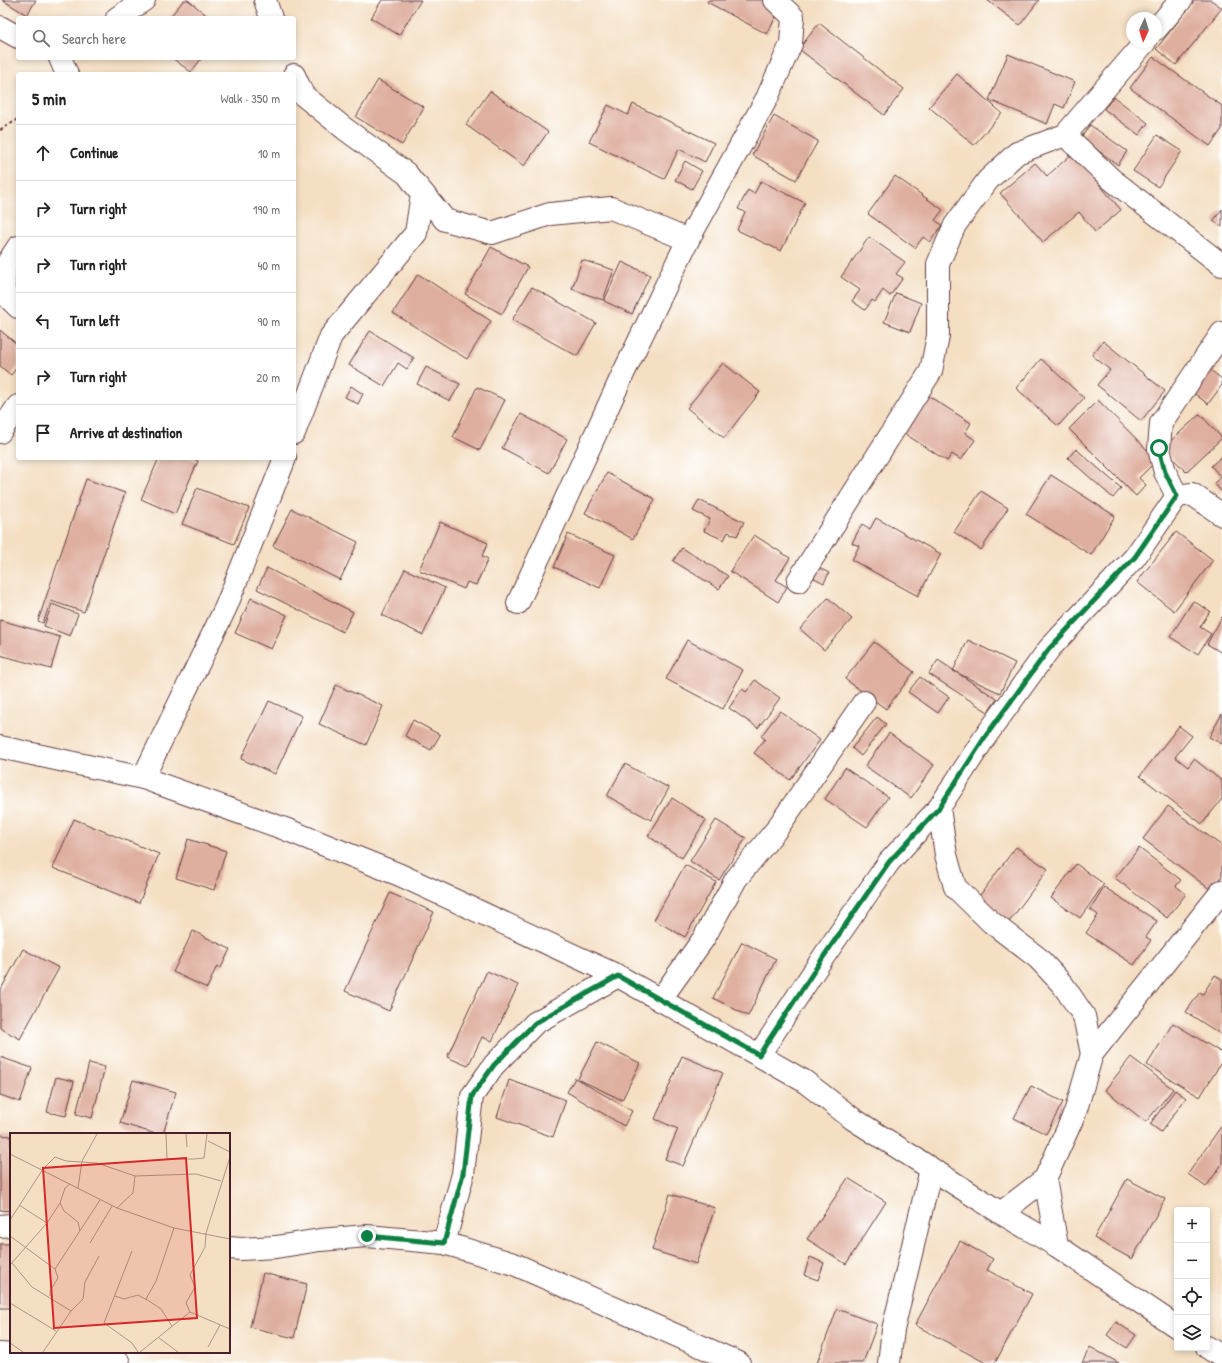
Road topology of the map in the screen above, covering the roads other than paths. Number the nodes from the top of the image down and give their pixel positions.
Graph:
1 (144, 0) edge
2 (265, 0) edge
3 (775, 0) edge
4 (1181, 0) edge
5 (120, 16) edge
6 (270, 16) edge
7 (1162, 22) edge
8 (0, 27) edge
9 (16, 36) edge
10 (1140, 48) edge
11 (61, 60) edge
12 (287, 60) edge
13 (66, 72) edge
14 (293, 72) edge
15 (296, 79) edge
16 (1065, 135) junction
17 (407, 174) junction
18 (688, 240) junction
19 (16, 250) edge
20 (1222, 265) edge
21 (16, 305) edge
22 (1222, 333) edge
23 (16, 409) edge
24 (296, 428) edge
25 (0, 432) edge
26 (284, 460) edge
27 (1177, 496) junction
28 (1222, 515) edge
29 (798, 582) dead end
30 (518, 603) dead end
31 (864, 702) dead end
32 (0, 747) edge
33 (143, 778) junction
34 (939, 808) junction
35 (1220, 897) edge
36 (618, 976) junction
37 (660, 1000) junction
38 (1092, 1054) junction
39 (759, 1055) junction
40 (931, 1169) junction
41 (1045, 1180) junction
42 (1001, 1213) junction
43 (10, 1225) edge
44 (0, 1226) edge
45 (444, 1243) junction
46 (1057, 1246) junction
47 (230, 1248) edge
48 (1174, 1325) edge
49 (0, 1354) edge
50 (119, 1363) edge
51 (739, 1363) edge
52 (889, 1363) edge

1 - 5 street
2 - 6 street
3 - 18 street
4 - 7 street
8 - 9 street
10 - 16 street
11 - 13 street
12 - 14 street
15 - 17 street
16 - 20 street
16 - 29 street
17 - 18 street
17 - 24 street
18 - 30 street
19 - 21 street
22 - 27 street
23 - 25 street
26 - 33 street
27 - 28 street
27 - 34 street
31 - 37 street
32 - 33 street
33 - 36 street
34 - 38 street
34 - 39 street
35 - 38 street
36 - 37 street
36 - 45 street
37 - 39 street
38 - 41 street
39 - 40 street
40 - 42 street
40 - 52 street
41 - 42 street
41 - 46 street
42 - 46 street
43 - 44 street
45 - 47 street
45 - 51 street
46 - 48 street
49 - 50 street

